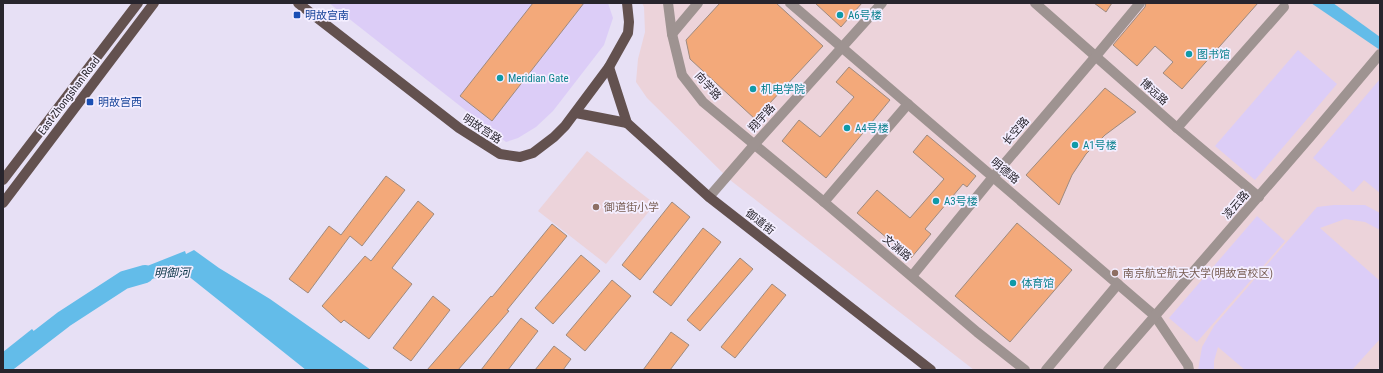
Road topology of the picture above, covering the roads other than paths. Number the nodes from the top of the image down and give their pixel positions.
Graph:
1 (138, 3) edge
2 (154, 3) edge
3 (298, 3) edge
4 (627, 3) edge
5 (668, 3) edge
6 (698, 3) edge
7 (790, 3) edge
8 (882, 3) edge
9 (1036, 3) edge
10 (1140, 3) edge
11 (1284, 7) dead end
12 (672, 34) junction
13 (841, 48) junction
14 (1380, 54) edge
15 (1096, 56) junction
16 (609, 67) junction
17 (908, 104) junction
18 (576, 113) junction
19 (627, 123) junction
20 (1177, 128) junction
21 (754, 145) junction
22 (993, 177) junction
23 (3, 180) edge
24 (709, 197) junction
25 (1259, 197) junction
26 (824, 202) junction
27 (3, 203) edge
28 (912, 276) junction
29 (1118, 284) junction
30 (1155, 316) junction
31 (931, 370) edge
32 (1025, 370) edge
33 (1046, 370) edge
34 (1108, 370) edge
35 (1189, 370) edge

1 - 23 main road, East Zhongshan Road
2 - 27 main road, East Zhongshan Road
3 - 18 main road, 明故宫路
4 - 16 main road, 明故宫路
5 - 12 lane, 向学路
6 - 12 lane
7 - 13 lane, 明德路
8 - 13 lane, 翔宇路
9 - 15 lane, 博远路
10 - 15 lane, 长空路
11 - 20 lane
12 - 21 lane, 向学路
13 - 17 lane, 明德路
13 - 21 lane, 翔宇路
14 - 25 lane, 凌云路
15 - 20 lane, 博远路
15 - 22 lane, 长空路
16 - 18 main road, 明故宫路
16 - 19 main road
17 - 22 lane, 明德路
17 - 26 lane
18 - 19 main road
19 - 24 main road, 御道街
20 - 25 lane, 博远路
21 - 24 lane, 翔宇路
21 - 26 lane, 文渊路
22 - 28 lane, 长空路
22 - 29 lane, 明德路
24 - 31 main road, 御道街
25 - 30 lane, 凌云路
26 - 28 lane, 文渊路
28 - 32 lane, 文渊路
29 - 30 lane, 明德路
29 - 33 lane
30 - 34 lane, 凌云路
30 - 35 lane, 明德路

